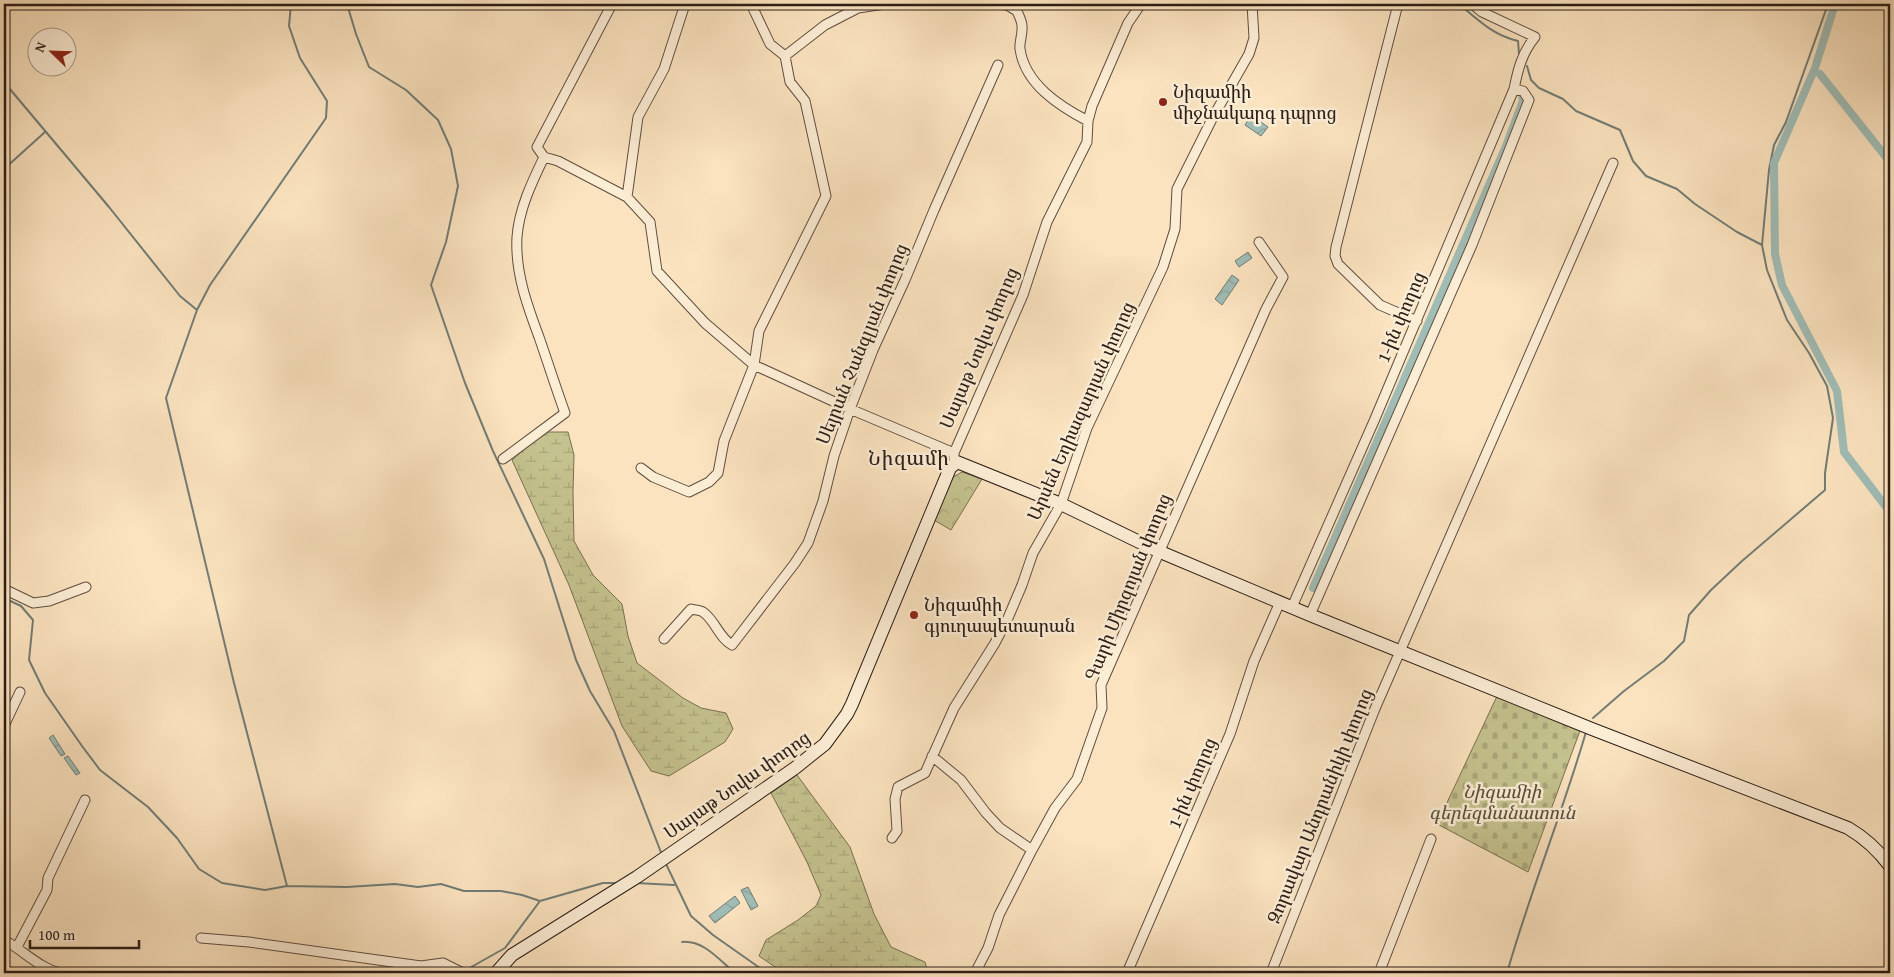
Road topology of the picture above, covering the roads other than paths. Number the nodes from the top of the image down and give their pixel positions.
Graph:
1 (612, 4) edge
2 (685, 4) edge
3 (751, 4) edge
4 (885, 4) edge
5 (919, 4) edge
6 (950, 4) edge
7 (995, 4) edge
8 (1141, 4) edge
9 (1252, 4) edge
10 (1398, 4) edge
11 (1472, 4) edge
12 (786, 56) junction
13 (998, 65) dead end
14 (1514, 89) junction
15 (1088, 121) junction
16 (544, 157) junction
17 (1613, 163) dead end
18 (627, 197) junction
19 (1259, 242) dead end
20 (1417, 321) junction
21 (754, 365) junction
22 (850, 409) junction
23 (1374, 421) junction
24 (1391, 428) junction
25 (955, 457) junction
26 (503, 459) dead end
27 (642, 468) dead end
28 (1061, 504) junction
29 (1158, 551) junction
30 (86, 587) dead end
31 (4, 589) edge
32 (1286, 605) junction
33 (1310, 615) junction
34 (664, 639) dead end
35 (1400, 651) junction
36 (20, 692) dead end
37 (4, 726) edge
38 (932, 756) junction
39 (85, 800) dead end
40 (892, 838) dead end
41 (1431, 839) dead end
42 (1032, 850) junction
43 (1890, 866) edge
44 (201, 938) dead end
45 (4, 940) edge
46 (17, 947) junction
47 (60, 973) edge
48 (463, 973) edge
49 (496, 973) edge
50 (974, 973) edge
51 (1127, 973) edge
52 (1271, 973) edge
53 (1379, 973) edge

1 - 16 street
2 - 18 street
3 - 12 street
4 - 12 street
5 - 6 street
7 - 15 street
8 - 15 street, Սայաթ Նովա փողոց
9 - 28 street, Արսեն Եղիազարյան փողոց
10 - 20 street
11 - 14 street, 1-ին փողոց
12 - 21 street
13 - 22 street, Սեյրան Չանգլյան փողոց
14 - 20 street, 1-ին փողոց
14 - 24 street
15 - 25 street, Սայաթ Նովա փողոց
16 - 18 street
16 - 26 street
17 - 35 street, Զորավար Անդրանիկի փողոց
18 - 21 street
19 - 29 street, Գարի Միրզոյան փողոց
20 - 23 street, 1-ին փողոց
21 - 22 street
21 - 27 street
22 - 25 street
22 - 34 street, Սեյրան Չանգլյան փողոց
23 - 24 street
23 - 32 street, 1-ին փողոց
24 - 33 street
25 - 28 main road
25 - 49 main road, Սայաթ Նովա փողոց
28 - 29 main road
28 - 38 street, Արսեն Եղիազարյան փողոց
29 - 32 main road
29 - 42 street, Գարի Միրզոյան փողոց
30 - 31 street
32 - 33 main road
32 - 51 street, 1-ին փողոց
33 - 35 main road
35 - 43 main road
35 - 52 street, Զորավար Անդրանիկի փողոց
36 - 37 street
38 - 40 street, Արսեն Եղիազարյան փողոց
38 - 42 street
39 - 46 street
41 - 53 street
42 - 50 street, Գարի Միրզոյան փողոց
44 - 48 street
45 - 46 street
46 - 47 street

